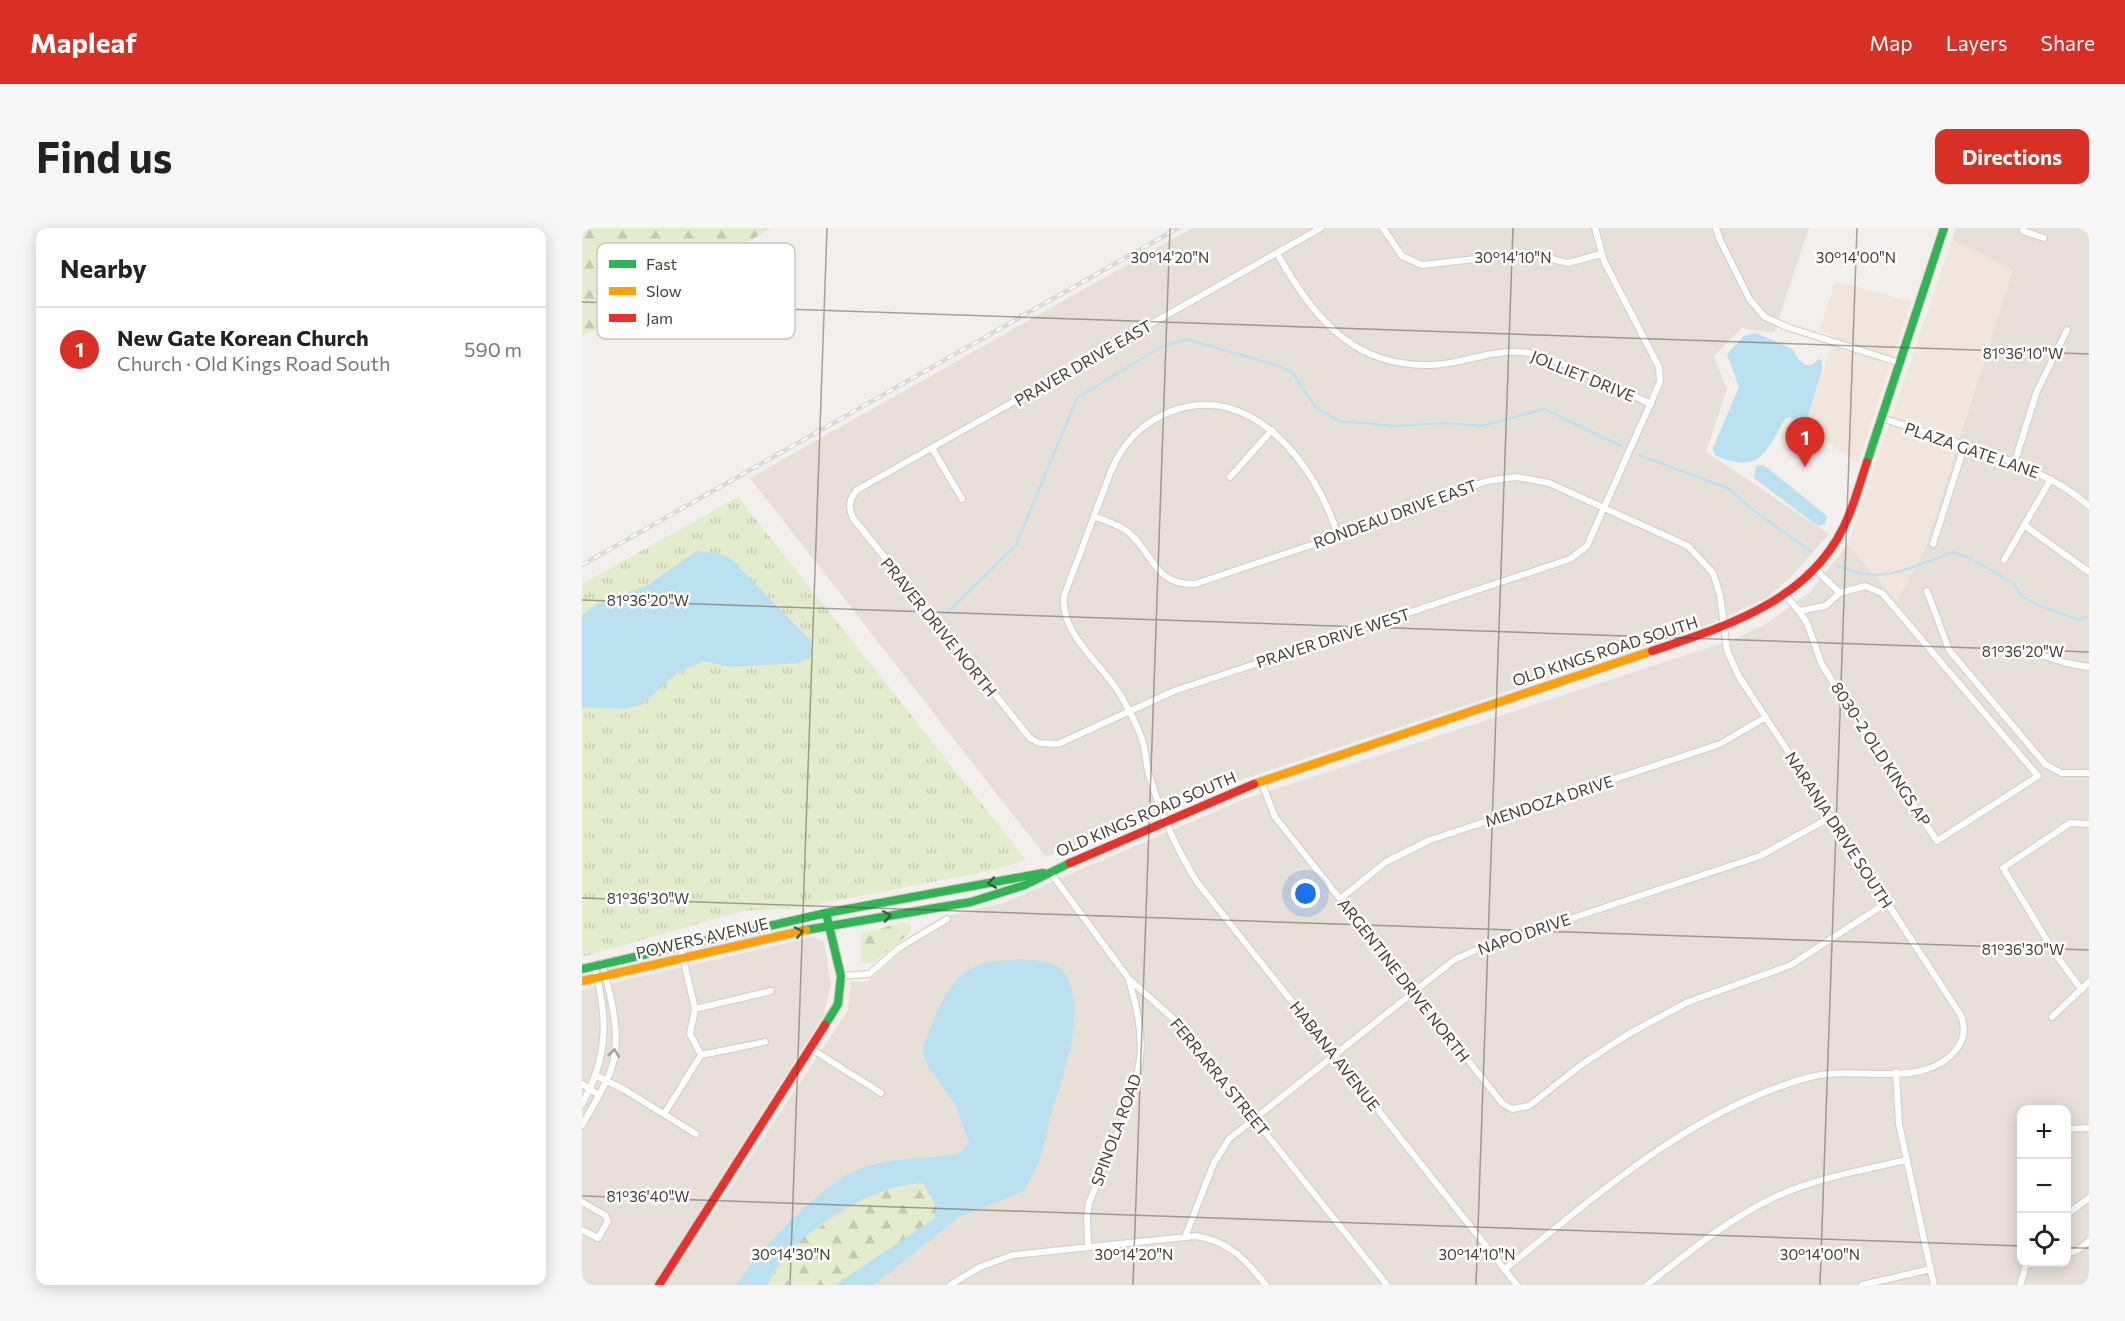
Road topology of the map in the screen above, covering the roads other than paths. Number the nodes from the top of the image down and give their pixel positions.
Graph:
1 (1322, 228) edge
2 (1383, 228) edge
3 (1595, 228) edge
4 (1716, 228) edge
5 (1944, 228) edge
6 (2024, 228) edge
7 (2044, 238) dead end
8 (1277, 253) junction
9 (1601, 254) junction
10 (2067, 330) dead end
11 (1900, 363) junction
12 (1651, 404) junction
13 (1882, 418) junction
14 (1272, 430) junction
15 (1964, 447) junction
16 (932, 448) junction
17 (2014, 464) junction
18 (1230, 477) dead end
19 (2051, 478) junction
20 (962, 499) dead end
21 (849, 504) joint
22 (2089, 506) edge
23 (1605, 507) junction
24 (1094, 516) junction
25 (2024, 525) junction
26 (1338, 536) junction
27 (1933, 544) dead end
28 (2004, 560) dead end
29 (1815, 569) junction
30 (2089, 572) edge
31 (1927, 591) dead end
32 (1840, 593) junction
33 (1786, 596) junction
34 (1799, 611) junction
35 (1724, 627) junction
36 (2022, 649) dead end
37 (2089, 667) edge
38 (1130, 712) junction
39 (1766, 717) junction
40 (1039, 743) joint
41 (2089, 773) edge
42 (1261, 782) junction
43 (1831, 817) junction
44 (1166, 820) junction
45 (2089, 824) edge
46 (1050, 872) junction
47 (1340, 899) junction
48 (1886, 903) junction
49 (826, 913) junction
50 (947, 919) dead end
51 (830, 925) junction
52 (680, 945) junction
53 (683, 958) junction
54 (598, 964) junction
55 (582, 969) edge
56 (841, 976) junction
57 (601, 977) junction
58 (1129, 979) junction
59 (582, 981) edge
60 (2089, 982) edge
61 (2081, 989) junction
62 (771, 991) dead end
63 (1414, 992) junction
64 (695, 1009) junction
65 (2052, 1017) dead end
66 (765, 1042) dead end
67 (810, 1048) junction
68 (701, 1055) junction
69 (1334, 1055) junction
70 (1896, 1072) junction
71 (597, 1076) junction
72 (606, 1081) junction
73 (582, 1084) edge
74 (590, 1089) junction
75 (881, 1093) dead end
76 (599, 1095) junction
77 (582, 1104) edge
78 (664, 1114) junction
79 (1254, 1118) junction
80 (582, 1125) edge
81 (2089, 1128) edge
82 (2071, 1129) edge
83 (696, 1134) dead end
84 (1906, 1160) junction
85 (2089, 1198) edge
86 (582, 1202) edge
87 (2070, 1213) edge
88 (582, 1230) edge
89 (1185, 1237) junction
90 (2089, 1241) edge
91 (1088, 1246) junction
92 (2071, 1253) edge
93 (2026, 1267) edge
94 (1505, 1269) junction
95 (1931, 1269) junction
96 (659, 1285) edge
97 (950, 1285) edge
98 (1266, 1285) edge
99 (1387, 1285) edge
100 (1517, 1285) edge
101 (1647, 1285) edge
102 (1862, 1285) edge
103 (1934, 1285) edge
104 (2020, 1285) edge

1 - 8 street, PRAVER DRIVE EAST
2 - 9 street
3 - 9 street, PRAVER DRIVE WEST
4 - 11 street
5 - 11 street, OLD KINGS ROAD SOUTH
6 - 7 street
8 - 12 street, JOLLIET DRIVE
8 - 16 street, PRAVER DRIVE EAST
9 - 12 street, PRAVER DRIVE WEST
10 - 17 street
11 - 13 street, OLD KINGS ROAD SOUTH
12 - 23 street, PRAVER DRIVE WEST
13 - 15 street, PLAZA GATE LANE
13 - 29 street, OLD KINGS ROAD SOUTH
14 - 18 street
14 - 24 street, HABANA AVENUE
14 - 26 street, HABANA AVENUE
15 - 17 street, PLAZA GATE LANE
15 - 27 street
16 - 20 street
16 - 21 street, PRAVER DRIVE EAST
17 - 19 street, PLAZA GATE LANE
19 - 22 street, PLAZA GATE LANE
19 - 25 street
21 - 40 street, PRAVER DRIVE NORTH
23 - 26 street, RONDEAU DRIVE EAST
23 - 35 street, RONDEAU DRIVE EAST
23 - 38 street, PRAVER DRIVE WEST
24 - 26 street, RONDEAU DRIVE EAST
24 - 38 street, HABANA AVENUE
25 - 28 street
25 - 30 street
29 - 32 street
29 - 33 street, OLD KINGS ROAD SOUTH
31 - 41 street
32 - 34 street, 8030-2 OLD KINGS AP
32 - 34 street, 8030-2 OLD KINGS AP
33 - 34 street
33 - 35 street, OLD KINGS ROAD SOUTH
35 - 39 street, NARANJA DRIVE SOUTH
35 - 42 street, OLD KINGS ROAD SOUTH
36 - 37 street
38 - 40 street, PRAVER DRIVE WEST
38 - 44 street, HABANA AVENUE
39 - 43 street, NARANJA DRIVE SOUTH
39 - 47 street, MENDOZA DRIVE
42 - 44 street, OLD KINGS ROAD SOUTH
42 - 47 street, ARGENTINE DRIVE NORTH
43 - 48 street, NARANJA DRIVE SOUTH
43 - 63 street, NAPO DRIVE
44 - 46 street, OLD KINGS ROAD SOUTH
44 - 69 street, HABANA AVENUE
45 - 61 street
46 -> 49 street, OLD KINGS ROAD SOUTH
51 -> 46 street, OLD KINGS ROAD SOUTH
46 - 58 street, FERRARRA STREET
47 - 63 street, ARGENTINE DRIVE NORTH
48 - 63 street, ARGENTINE DRIVE NORTH
48 - 70 street, NARANJA DRIVE SOUTH
49 - 51 street
49 - 52 street, POWERS AVENUE
50 - 56 street
53 -> 51 street, POWERS AVENUE
51 - 56 street
52 - 53 street
52 - 54 street, POWERS AVENUE
53 - 57 street, POWERS AVENUE
53 - 64 street
54 - 55 street, POWERS AVENUE
54 - 57 street
56 - 67 street
57 - 59 street, POWERS AVENUE
57 - 71 street
72 -> 57 street
58 - 79 street, FERRARRA STREET
58 - 91 street, SPINOLA ROAD
60 - 61 street
61 - 65 street
62 - 64 street
63 - 69 street, NAPO DRIVE
64 - 68 street
66 - 68 street
67 - 75 street
67 - 96 street
68 - 78 street
69 - 79 street, NAPO DRIVE
69 - 94 street, HABANA AVENUE
70 - 84 street
70 - 94 street
71 - 72 street
71 - 74 street
72 - 76 street
72 - 78 street
73 - 74 street
74 - 76 street
74 - 77 street
76 - 80 street
78 - 83 street
79 - 89 street, NAPO DRIVE
79 - 99 street, FERRARRA STREET
81 - 82 street
84 - 95 street
84 - 101 street
85 - 87 street
86 - 88 street
89 - 91 street
89 - 98 street
90 - 92 street
91 - 97 street
93 - 104 street
94 - 100 street, HABANA AVENUE
95 - 102 street
95 - 103 street

